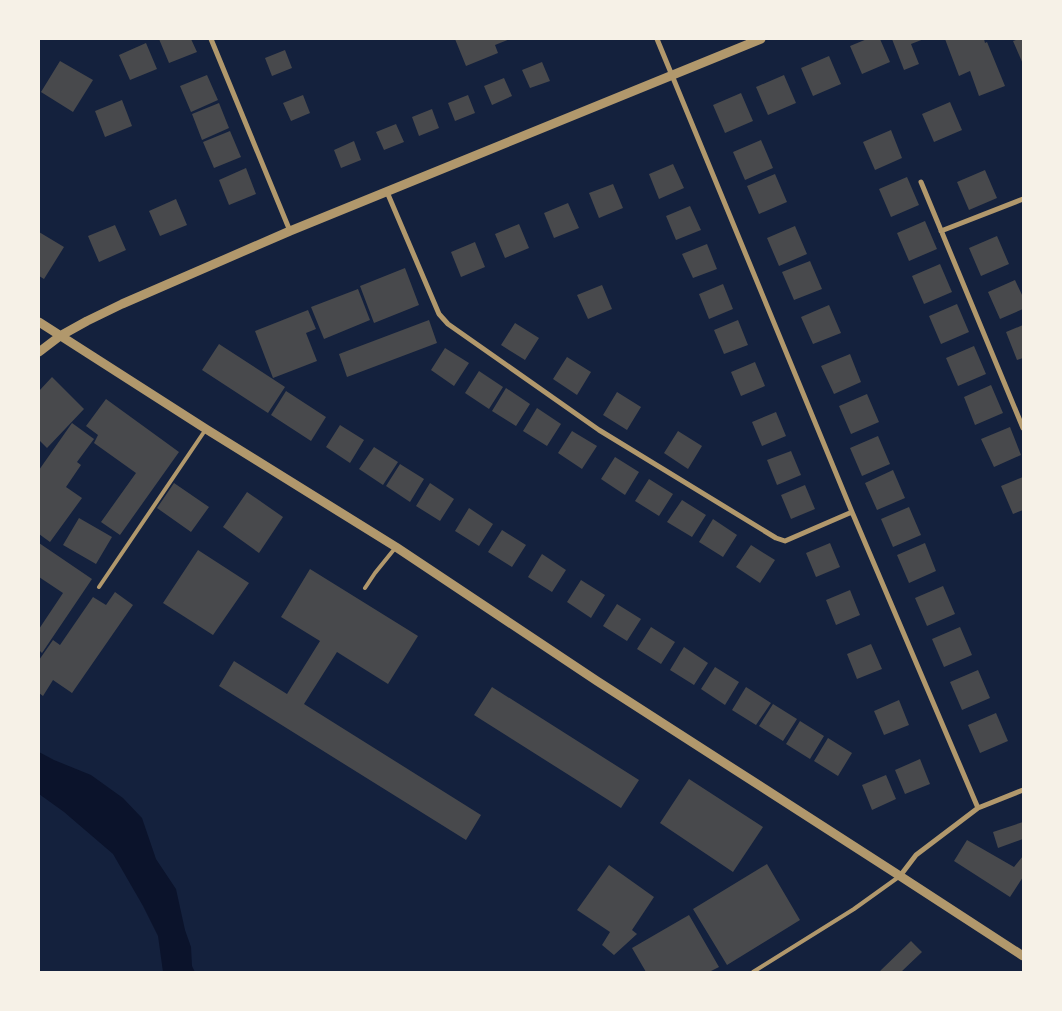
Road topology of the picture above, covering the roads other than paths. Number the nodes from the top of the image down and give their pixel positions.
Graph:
1 (211, 39) edge
2 (657, 39) edge
3 (761, 39) edge
4 (672, 76) junction
5 (921, 182) dead end
6 (388, 192) junction
7 (1023, 199) edge
8 (290, 231) junction
9 (941, 231) junction
10 (39, 322) edge
11 (60, 336) junction
12 (39, 352) edge
13 (1023, 428) edge
14 (206, 429) junction
15 (852, 512) junction
16 (396, 547) junction
17 (99, 587) dead end
18 (364, 588) dead end
19 (1023, 790) edge
20 (978, 808) junction
21 (900, 876) junction
22 (1023, 956) edge
23 (754, 972) edge

1 - 8 street
2 - 4 street
3 - 4 street
4 - 6 street
4 - 15 street
5 - 9 street
6 - 8 street
6 - 15 street
7 - 9 street
8 - 11 street
9 - 13 street
10 - 11 street
11 - 12 street
11 - 14 street
14 - 16 street
14 - 17 lane
15 - 20 street
16 - 18 lane
16 - 21 street
19 - 20 street
20 - 21 street
21 - 22 street
21 - 23 lane

